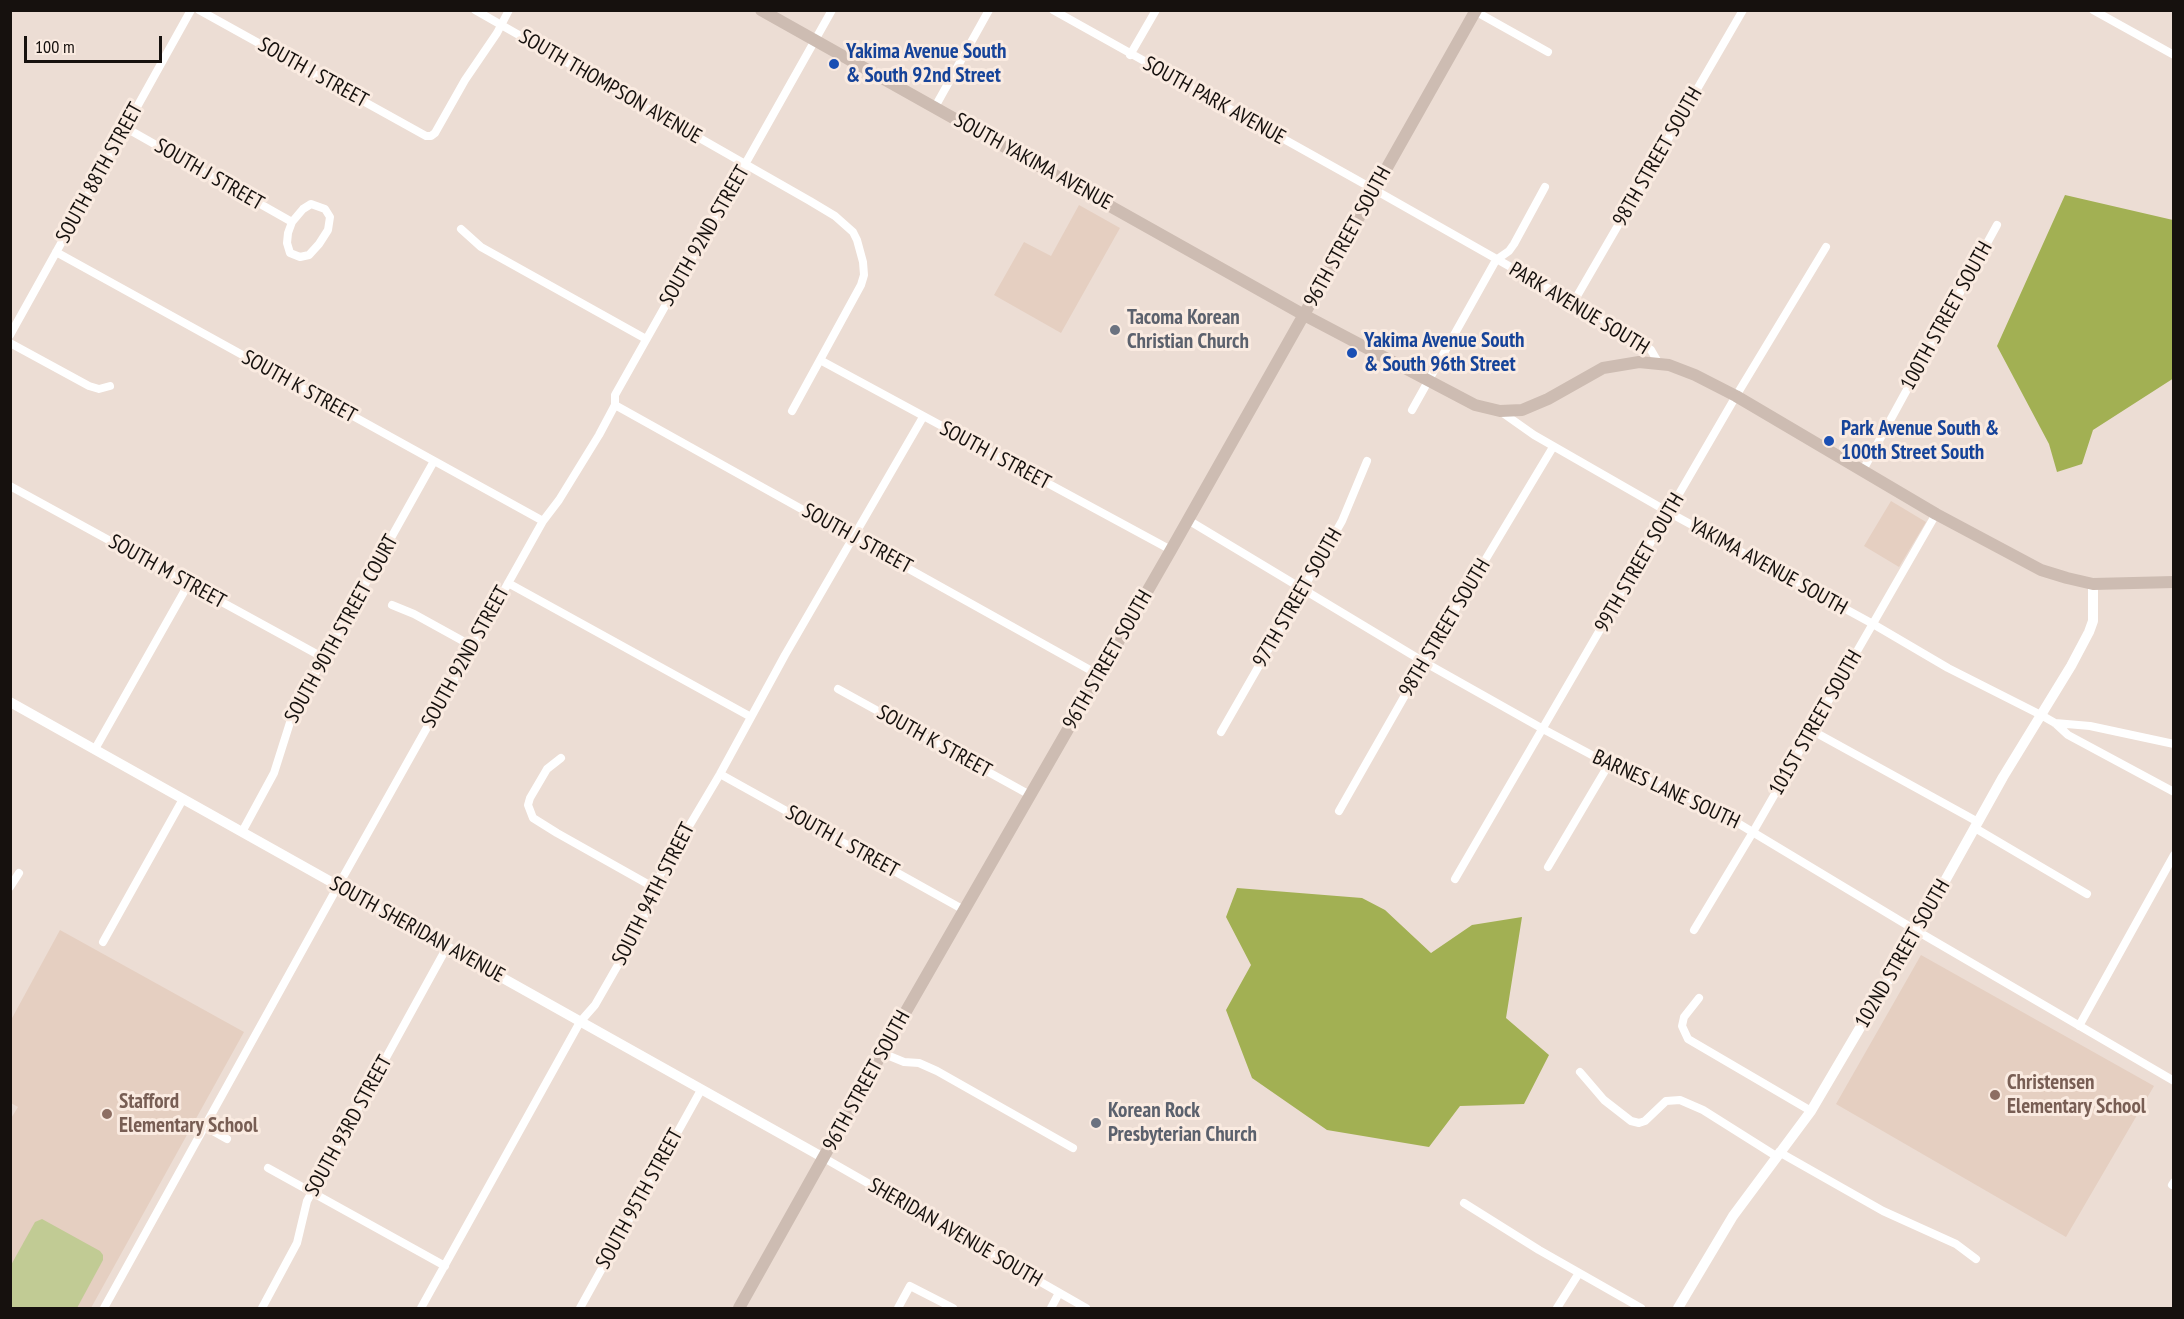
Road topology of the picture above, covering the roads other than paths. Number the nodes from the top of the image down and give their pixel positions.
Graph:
1 (191, 10) edge
2 (199, 10) edge
3 (475, 10) edge
4 (509, 10) edge
5 (761, 10) edge
6 (832, 10) edge
7 (989, 10) edge
8 (1053, 10) edge
9 (1156, 10) edge
10 (1731, 10) edge
11 (2093, 10) edge
12 (1475, 11) edge
13 (1741, 13) edge
14 (501, 25) junction
15 (815, 41) junction
16 (1548, 52) dead end
17 (1130, 55) junction
18 (2174, 56) edge
19 (935, 106) junction
20 (126, 128) junction
21 (745, 165) junction
22 (1545, 187) dead end
23 (1375, 190) junction
24 (292, 222) junction
25 (1997, 225) dead end
26 (461, 229) dead end
27 (1826, 247) dead end
28 (56, 252) junction
29 (1496, 260) junction
30 (1574, 303) junction
31 (1304, 315) junction
32 (10, 335) edge
33 (646, 339) junction
34 (10, 344) edge
35 (820, 360) junction
36 (1658, 362) junction
37 (1428, 381) junction
38 (110, 386) dead end
39 (1736, 396) junction
40 (615, 405) junction
41 (1412, 410) dead end
42 (792, 411) dead end
43 (1500, 411) junction
44 (923, 417) junction
45 (1553, 447) junction
46 (434, 461) junction
47 (1367, 461) dead end
48 (1863, 470) junction
49 (10, 486) edge
50 (1670, 513) junction
51 (1936, 514) junction
52 (1188, 520) junction
53 (543, 521) junction
54 (854, 537) junction
55 (1171, 550) junction
56 (2174, 582) edge
57 (189, 583) junction
58 (508, 584) junction
59 (2093, 584) junction
60 (1302, 589) junction
61 (392, 605) dead end
62 (1873, 624) junction
63 (472, 646) junction
64 (324, 658) junction
65 (1424, 662) junction
66 (1099, 675) junction
67 (838, 690) dead end
68 (10, 702) edge
69 (2041, 715) junction
70 (751, 717) junction
71 (2055, 723) junction
72 (1543, 729) junction
73 (1811, 730) junction
74 (1221, 732) dead end
75 (2174, 744) edge
76 (95, 749) junction
77 (561, 758) dead end
78 (1609, 764) junction
79 (720, 774) junction
80 (2174, 792) edge
81 (1030, 795) junction
82 (183, 799) junction
83 (1340, 811) dead end
84 (1976, 825) junction
85 (242, 832) junction
86 (1753, 832) junction
87 (2174, 855) edge
88 (1548, 867) dead end
89 (19, 873) dead end
90 (1455, 879) dead end
91 (338, 886) junction
92 (653, 886) junction
93 (10, 887) edge
94 (2087, 894) dead end
95 (964, 910) junction
96 (1694, 930) dead end
97 (1917, 931) junction
98 (103, 942) dead end
99 (447, 947) junction
100 (1699, 998) dead end
101 (580, 1022) junction
102 (2079, 1026) junction
103 (882, 1053) junction
104 (1581, 1072) dead end
105 (2174, 1081) edge
106 (701, 1090) junction
107 (1811, 1111) junction
108 (204, 1126) junction
109 (227, 1139) dead end
110 (1073, 1148) dead end
111 (1777, 1154) junction
112 (824, 1158) junction
113 (268, 1168) dead end
114 (312, 1192) junction
115 (1464, 1203) dead end
116 (1976, 1259) dead end
117 (445, 1266) junction
118 (1579, 1273) junction
119 (1059, 1293) junction
120 (104, 1308) edge
121 (262, 1308) edge
122 (421, 1308) edge
123 (580, 1308) edge
124 (739, 1308) edge
125 (898, 1308) edge
126 (953, 1308) edge
127 (1051, 1308) edge
128 (1086, 1308) edge
129 (1557, 1308) edge
130 (1641, 1308) edge
131 (1678, 1308) edge

1 - 20 street, SOUTH 88TH STREET
2 - 14 street, SOUTH I STREET
3 - 14 street, SOUTH THOMPSON AVENUE
4 - 14 street
5 - 15 main road, SOUTH YAKIMA AVENUE
6 - 15 street, SOUTH 92ND STREET
7 - 19 street
8 - 17 street, SOUTH PARK AVENUE
9 - 17 street
10 - 13 street
11 - 18 street
12 - 16 street
12 - 23 main road, 96TH STREET SOUTH
13 - 30 street, 98TH STREET SOUTH
14 - 21 street, SOUTH THOMPSON AVENUE
15 - 19 main road, SOUTH YAKIMA AVENUE
15 - 21 street, SOUTH 92ND STREET
17 - 23 street, SOUTH PARK AVENUE
19 - 31 main road, SOUTH YAKIMA AVENUE
20 - 24 street, SOUTH J STREET
20 - 28 street, SOUTH 88TH STREET
21 - 33 street, SOUTH 92ND STREET
21 - 35 street, SOUTH THOMPSON AVENUE
22 - 29 street
23 - 29 street, PARK AVENUE SOUTH
23 - 31 main road, 96TH STREET SOUTH
24 - 24 street
25 - 48 street, 100TH STREET SOUTH
26 - 33 street
27 - 39 street, 99TH STREET SOUTH
28 - 32 street, SOUTH 88TH STREET
28 - 46 street, SOUTH K STREET
29 - 30 street, PARK AVENUE SOUTH
29 - 37 street
30 - 36 street, PARK AVENUE SOUTH
31 - 37 main road, YAKIMA AVENUE SOUTH
31 - 52 main road, 96TH STREET SOUTH
33 - 40 street, SOUTH 92ND STREET
34 - 38 street
35 - 42 street
35 - 44 street, SOUTH I STREET
36 - 39 main road, PARK AVENUE SOUTH
36 - 43 main road, YAKIMA AVENUE SOUTH
37 - 41 street
37 - 43 main road, YAKIMA AVENUE SOUTH
39 - 48 main road, PARK AVENUE SOUTH
39 - 50 street, 99TH STREET SOUTH
40 - 53 street, SOUTH 92ND STREET
40 - 54 street, SOUTH J STREET
43 - 45 street, YAKIMA AVENUE SOUTH
44 - 54 street, SOUTH 94TH STREET
44 - 55 street, SOUTH I STREET
45 - 50 street, YAKIMA AVENUE SOUTH
45 - 65 street, 98TH STREET SOUTH
46 - 53 street, SOUTH K STREET
46 - 64 street, SOUTH 90TH STREET COURT
47 - 60 street, 97TH STREET SOUTH
48 - 51 main road, PARK AVENUE SOUTH
49 - 57 street, SOUTH M STREET
50 - 62 street, YAKIMA AVENUE SOUTH
50 - 72 street, 99TH STREET SOUTH
51 - 59 main road, PARK AVENUE SOUTH
51 - 62 street, 101ST STREET SOUTH
52 - 55 main road, 96TH STREET SOUTH
52 - 60 street, BARNES LANE SOUTH
53 - 58 street, SOUTH 92ND STREET
54 - 66 street, SOUTH J STREET
54 - 70 street, SOUTH 94TH STREET
55 - 66 main road, 96TH STREET SOUTH
56 - 59 main road, PARK AVENUE SOUTH
57 - 64 street, SOUTH M STREET
57 - 76 street
58 - 63 street, SOUTH 92ND STREET
58 - 70 street
59 - 69 street, 102ND STREET SOUTH
60 - 65 street, BARNES LANE SOUTH
60 - 74 street, 97TH STREET SOUTH
61 - 63 street
62 - 69 street, YAKIMA AVENUE SOUTH
62 - 73 street, 101ST STREET SOUTH
63 - 91 street, SOUTH 92ND STREET
64 - 85 street, SOUTH 90TH STREET COURT
65 - 72 street, BARNES LANE SOUTH
65 - 83 street, 98TH STREET SOUTH
66 - 81 main road, 96TH STREET SOUTH
67 - 81 street, SOUTH K STREET
68 - 76 street, SOUTH SHERIDAN AVENUE
69 - 71 street, YAKIMA AVENUE SOUTH
69 - 84 street, 102ND STREET SOUTH
70 - 79 street, SOUTH 94TH STREET
71 - 75 street
71 - 80 street, YAKIMA AVENUE SOUTH
72 - 78 street, BARNES LANE SOUTH
72 - 90 street, 99TH STREET SOUTH
73 - 84 street
73 - 86 street, 101ST STREET SOUTH
76 - 82 street, SOUTH SHERIDAN AVENUE
77 - 92 street
78 - 86 street, BARNES LANE SOUTH
78 - 88 street
79 - 92 street, SOUTH 94TH STREET
79 - 95 street, SOUTH L STREET
81 - 95 main road, 96TH STREET SOUTH
82 - 85 street, SOUTH SHERIDAN AVENUE
82 - 98 street
84 - 94 street
84 - 97 street, 102ND STREET SOUTH
85 - 91 street, SOUTH SHERIDAN AVENUE
86 - 96 street, 101ST STREET SOUTH
86 - 97 street, BARNES LANE SOUTH
87 - 102 street
89 - 93 street
91 - 99 street, SOUTH SHERIDAN AVENUE
91 - 108 street, SOUTH 92ND STREET
92 - 101 street, SOUTH 94TH STREET
95 - 103 main road, 96TH STREET SOUTH
97 - 102 street, BARNES LANE SOUTH
97 - 107 street, 102ND STREET SOUTH
99 - 101 street, SOUTH SHERIDAN AVENUE
99 - 114 street, SOUTH 93RD STREET
100 - 107 street
101 - 106 street, SOUTH SHERIDAN AVENUE
101 - 117 street, SOUTH 94TH STREET
102 - 105 street, BARNES LANE SOUTH
103 - 110 street
103 - 112 main road, 96TH STREET SOUTH
104 - 111 street
106 - 112 street, SOUTH SHERIDAN AVENUE
106 - 123 street, SOUTH 95TH STREET
107 - 111 street, 102ND STREET SOUTH
108 - 109 street
108 - 120 street, SOUTH 92ND STREET
111 - 116 street
111 - 131 street, 102ND STREET SOUTH
112 - 119 street, SHERIDAN AVENUE SOUTH
112 - 124 main road, 96TH STREET SOUTH
113 - 114 street
114 - 117 street
114 - 121 street, SOUTH 93RD STREET
115 - 118 street
117 - 122 street, SOUTH 94TH STREET
118 - 129 street
118 - 130 street
119 - 127 street
119 - 128 street, SHERIDAN AVENUE SOUTH
125 - 126 street

